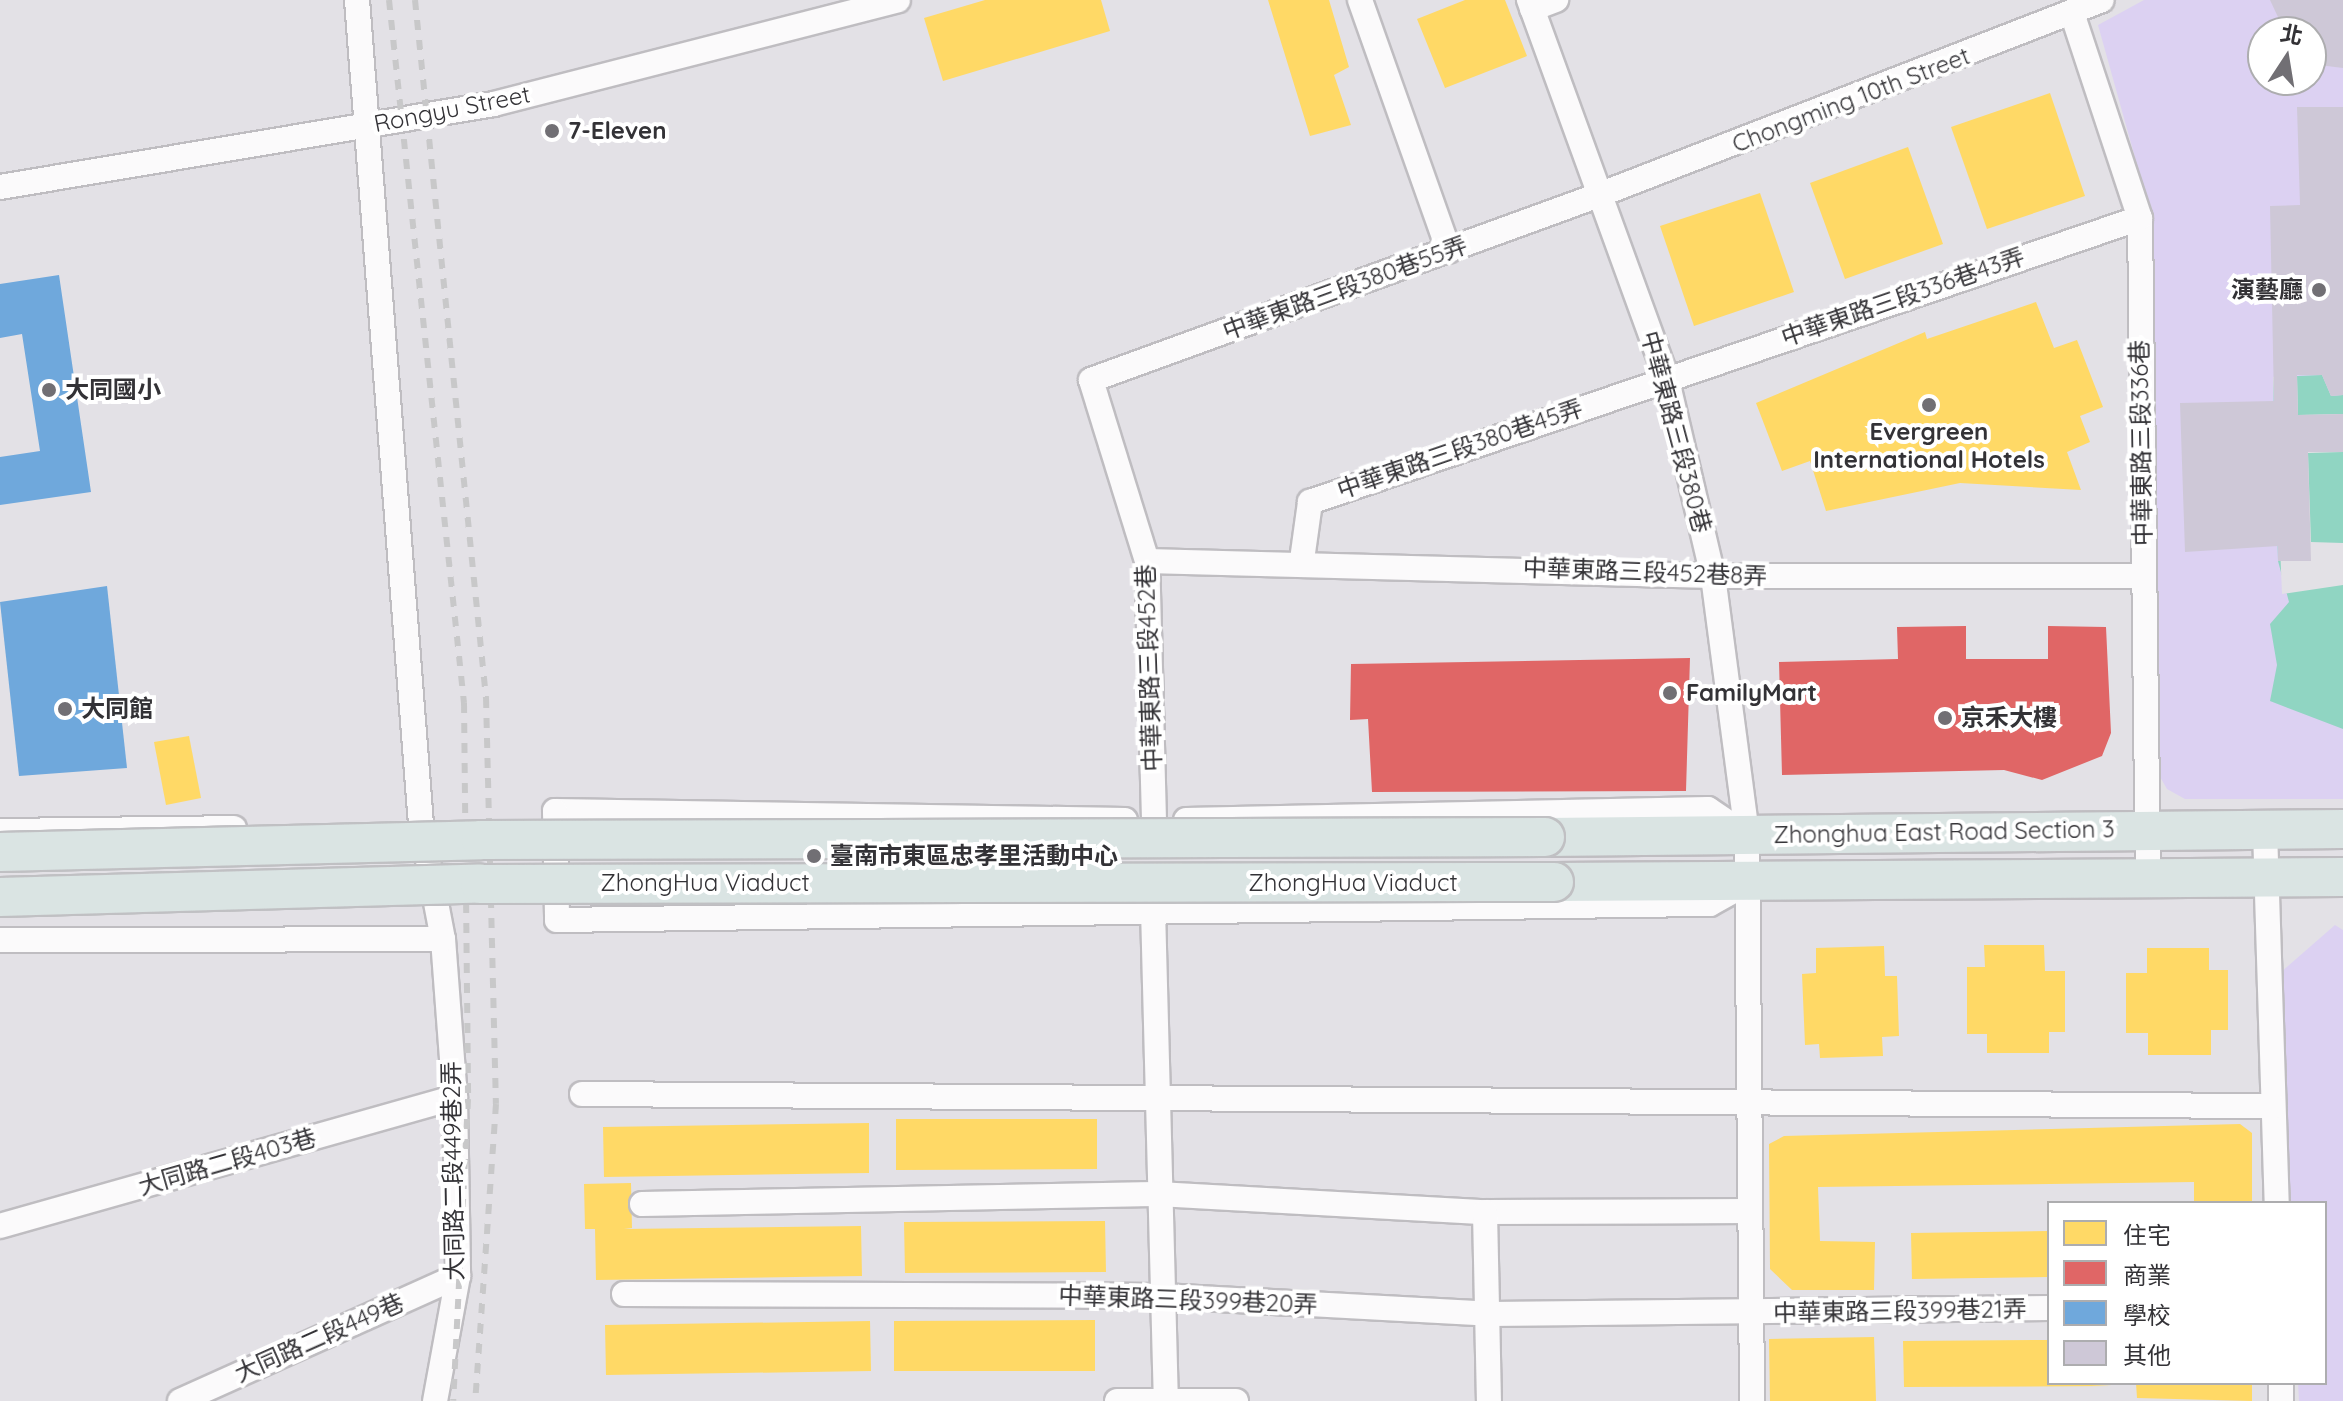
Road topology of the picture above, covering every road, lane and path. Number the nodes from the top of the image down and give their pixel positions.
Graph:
1 (357, 0) edge
2 (898, 0) edge
3 (1360, 0) edge
4 (1556, 0) edge
5 (2102, 0) edge
6 (1530, 5) edge
7 (2073, 16) junction
8 (367, 126) junction
9 (0, 187) edge
10 (1599, 195) junction
11 (2140, 218) junction
12 (1449, 251) junction
13 (1666, 376) junction
14 (1091, 380) joint
15 (1302, 560) junction
16 (1147, 561) junction
17 (1713, 576) junction
18 (2143, 576) junction
19 (1154, 820) junction
20 (421, 824) junction
21 (2147, 829) junction
22 (2343, 829) edge
23 (2265, 830) junction
24 (0, 831) edge
25 (1747, 836) junction
26 (1545, 837) joint
27 (0, 852) edge
28 (2343, 877) edge
29 (2266, 879) junction
30 (2148, 881) junction
31 (1554, 882) joint
32 (1749, 883) junction
33 (0, 897) edge
34 (1153, 909) junction
35 (443, 939) junction
36 (0, 940) edge
37 (582, 1094) dead end
38 (1156, 1094) junction
39 (455, 1097) junction
40 (1751, 1106) junction
41 (2273, 1106) junction
42 (1158, 1194) junction
43 (2277, 1201) edge
44 (642, 1204) dead end
45 (1750, 1211) junction
46 (1485, 1212) junction
47 (0, 1226) edge
48 (458, 1276) junction
49 (624, 1294) dead end
50 (1162, 1296) junction
51 (2047, 1308) edge
52 (1751, 1313) junction
53 (1490, 1314) junction
54 (1166, 1400) edge
55 (180, 1401) edge
56 (435, 1401) edge
57 (1117, 1401) edge
58 (1236, 1401) edge
59 (1489, 1401) edge
60 (1752, 1401) edge

1 - 8 street, 大同路二段449巷2弄
2 - 8 street, Rongyu Street
3 - 12 street
4 - 6 street
5 - 7 street, Chongming 10th Street
6 - 10 street, 中華東路三段380巷
7 - 10 street, Chongming 10th Street
7 - 11 street, 中華東路三段336巷
8 - 9 street, Rongyu Street
8 - 20 street, 大同路二段449巷2弄
10 - 12 street, 中華東路三段380巷55弄
10 - 13 street, 中華東路三段380巷
11 - 13 street, 中華東路三段336巷43弄
11 - 18 street, 中華東路三段336巷
12 - 14 street, 中華東路三段380巷55弄
13 - 15 street, 中華東路三段380巷45弄
13 - 17 street, 中華東路三段380巷
14 - 16 street, 中華東路三段452巷
15 - 16 street, 中華東路三段452巷8弄
15 - 17 street, 中華東路三段452巷8弄
16 - 19 street, 中華東路三段452巷
17 - 18 street, 中華東路三段452巷8弄
17 - 25 street, 中華東路三段380巷
18 - 21 street, 中華東路三段336巷
19 - 25 street
19 - 34 street
20 - 24 street
20 - 35 street, 大同路二段449巷2弄
21 - 23 main road, Zhonghua East Road Section 3
21 - 25 main road, Zhonghua East Road Section 3
21 - 30 street, 中華東路三段336巷
22 - 23 main road, Zhonghua East Road Section 3
23 - 29 street
25 - 26 main road, Zhonghua East Road Section 3
25 - 32 street, 中華東路三段380巷
26 - 27 main road, ZhongHua Viaduct, bridge
28 - 29 main road, Zhonghua East Road Section 3
29 - 30 main road, Zhonghua East Road Section 3
29 - 41 street
30 - 32 main road, Zhonghua East Road Section 3
31 - 32 main road, Zhonghua East Road Section 3
31 - 33 main road, ZhongHua Viaduct, bridge
32 - 34 street
32 - 40 street, 中華東路三段380巷
34 - 38 street
35 - 36 street
35 - 39 street, 大同路二段449巷2弄
37 - 38 street
38 - 40 street
38 - 42 street
39 - 47 street, 大同路二段403巷
39 - 48 street, 大同路二段449巷2弄
40 - 41 street
40 - 45 street, 中華東路三段380巷
41 - 43 street
42 - 44 street
42 - 46 street
42 - 50 street
45 - 46 street
45 - 52 street, 中華東路三段380巷
46 - 53 street
48 - 55 street, 大同路二段449巷
48 - 56 street, 大同路二段449巷2弄
49 - 50 street, 中華東路三段399巷20弄
50 - 53 street, 中華東路三段399巷20弄
50 - 54 street
51 - 52 street, 中華東路三段399巷21弄
52 - 53 street, 中華東路三段399巷20弄
52 - 60 street, 中華東路三段380巷
53 - 59 street
54 - 57 street
54 - 58 street

